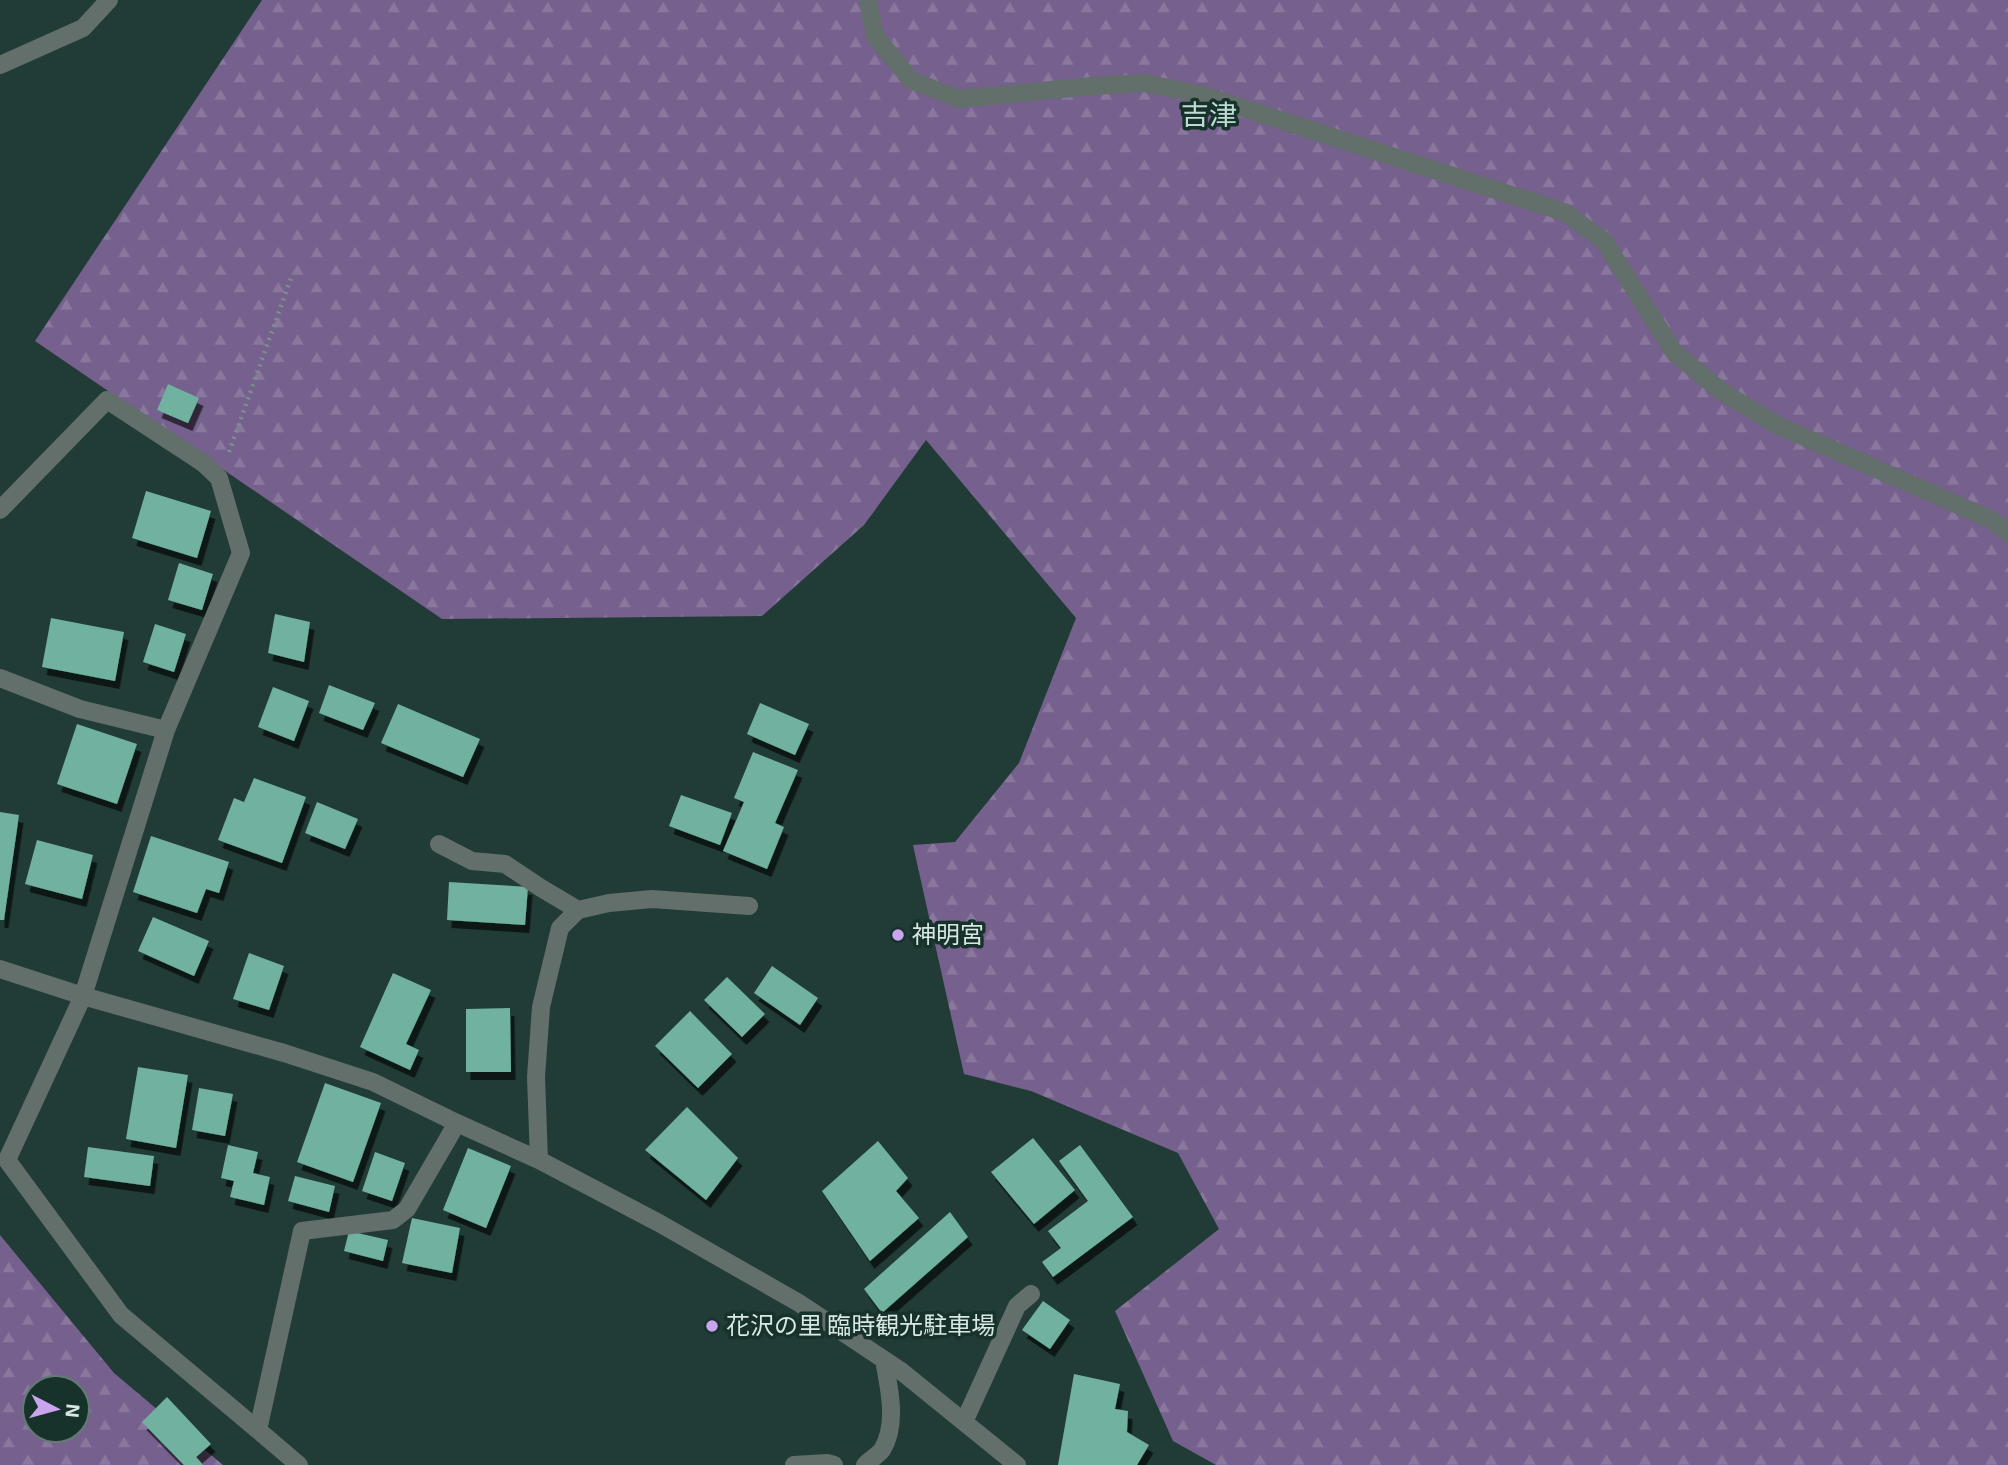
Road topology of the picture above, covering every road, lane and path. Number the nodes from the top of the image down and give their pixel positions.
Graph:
1 (109, 0) edge
2 (867, 0) edge
3 (0, 65) edge
4 (292, 275) dead end
5 (219, 478) junction
6 (0, 510) edge
7 (2008, 533) edge
8 (0, 678) edge
9 (166, 730) junction
10 (439, 844) dead end
11 (749, 906) dead end
12 (578, 910) junction
13 (0, 969) edge
14 (83, 996) junction
15 (457, 1123) junction
16 (539, 1160) junction
17 (1031, 1294) dead end
18 (884, 1360) junction
19 (964, 1422) junction
20 (258, 1430) junction
21 (299, 1465) edge
22 (794, 1465) edge
23 (834, 1465) edge
24 (865, 1465) edge
25 (1017, 1465) edge

1 - 3 street
2 - 7 street
4 - 5 path
5 - 6 street
5 - 9 street
8 - 9 street
9 - 14 street
10 - 12 street
11 - 12 street
12 - 16 street
13 - 14 street
14 - 15 street
14 - 20 street
15 - 16 street
15 - 20 street
16 - 18 street
17 - 19 street
18 - 19 street
18 - 24 street
19 - 25 street
20 - 21 street
22 - 23 street

